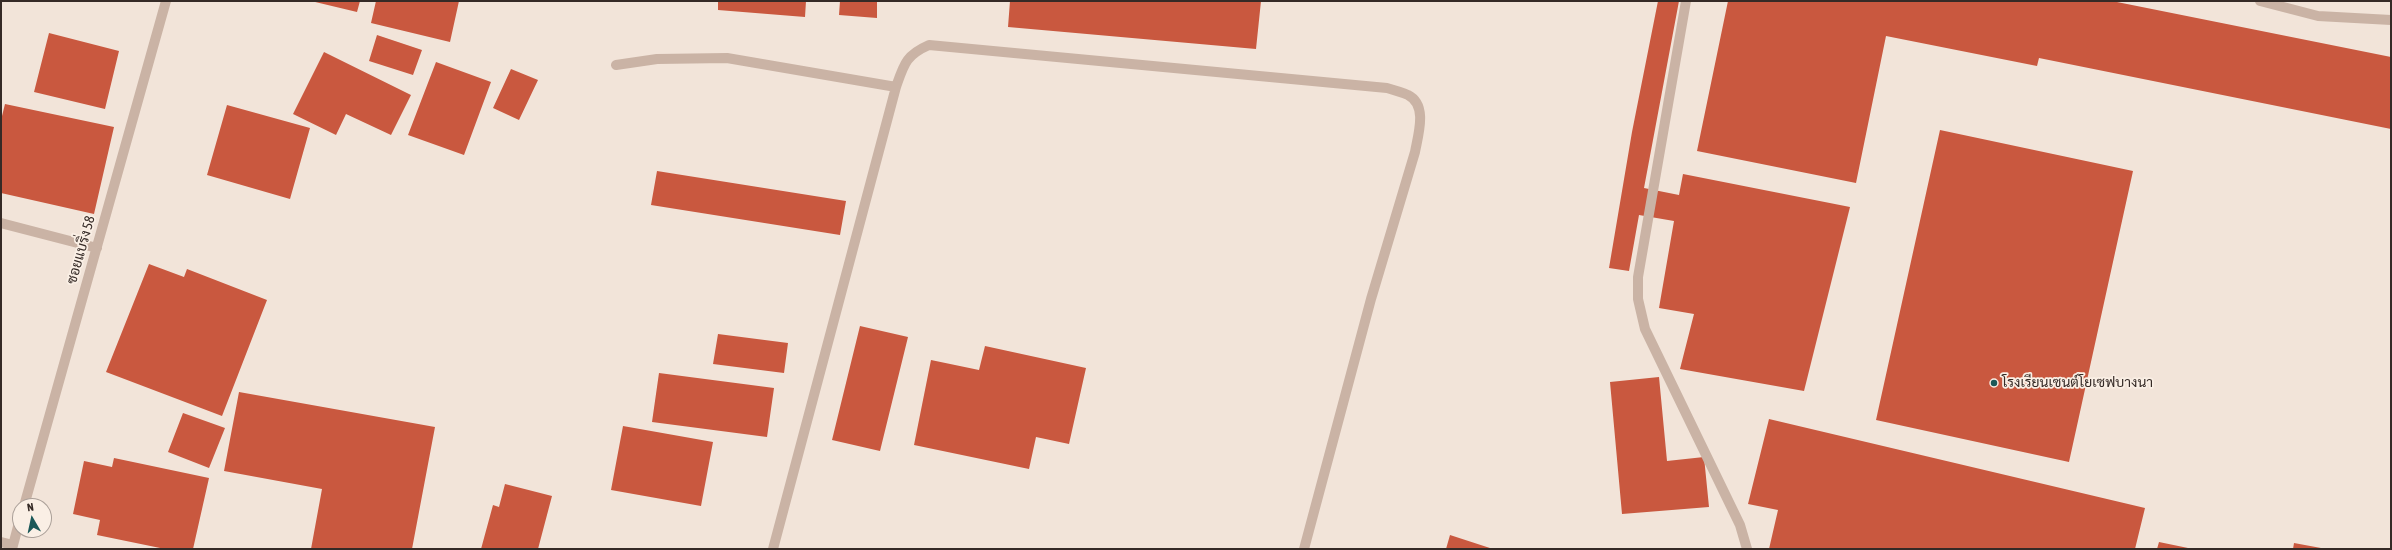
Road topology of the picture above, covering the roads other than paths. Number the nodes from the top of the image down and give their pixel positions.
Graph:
1 (166, 1) edge
2 (1686, 1) edge
3 (2260, 1) edge
4 (2391, 20) edge
5 (616, 65) dead end
6 (896, 87) junction
7 (1, 223) edge
8 (97, 248) junction
9 (26, 498) edge
10 (1, 542) edge
11 (12, 547) edge
12 (773, 549) edge
13 (1304, 549) edge
14 (1747, 549) edge

1 - 8 street, ซอยแบริ่ง 58
2 - 14 street
3 - 4 street
5 - 6 street
6 - 12 street
6 - 13 street
7 - 8 street
8 - 9 street, ซอยแบริ่ง 58
10 - 11 street

